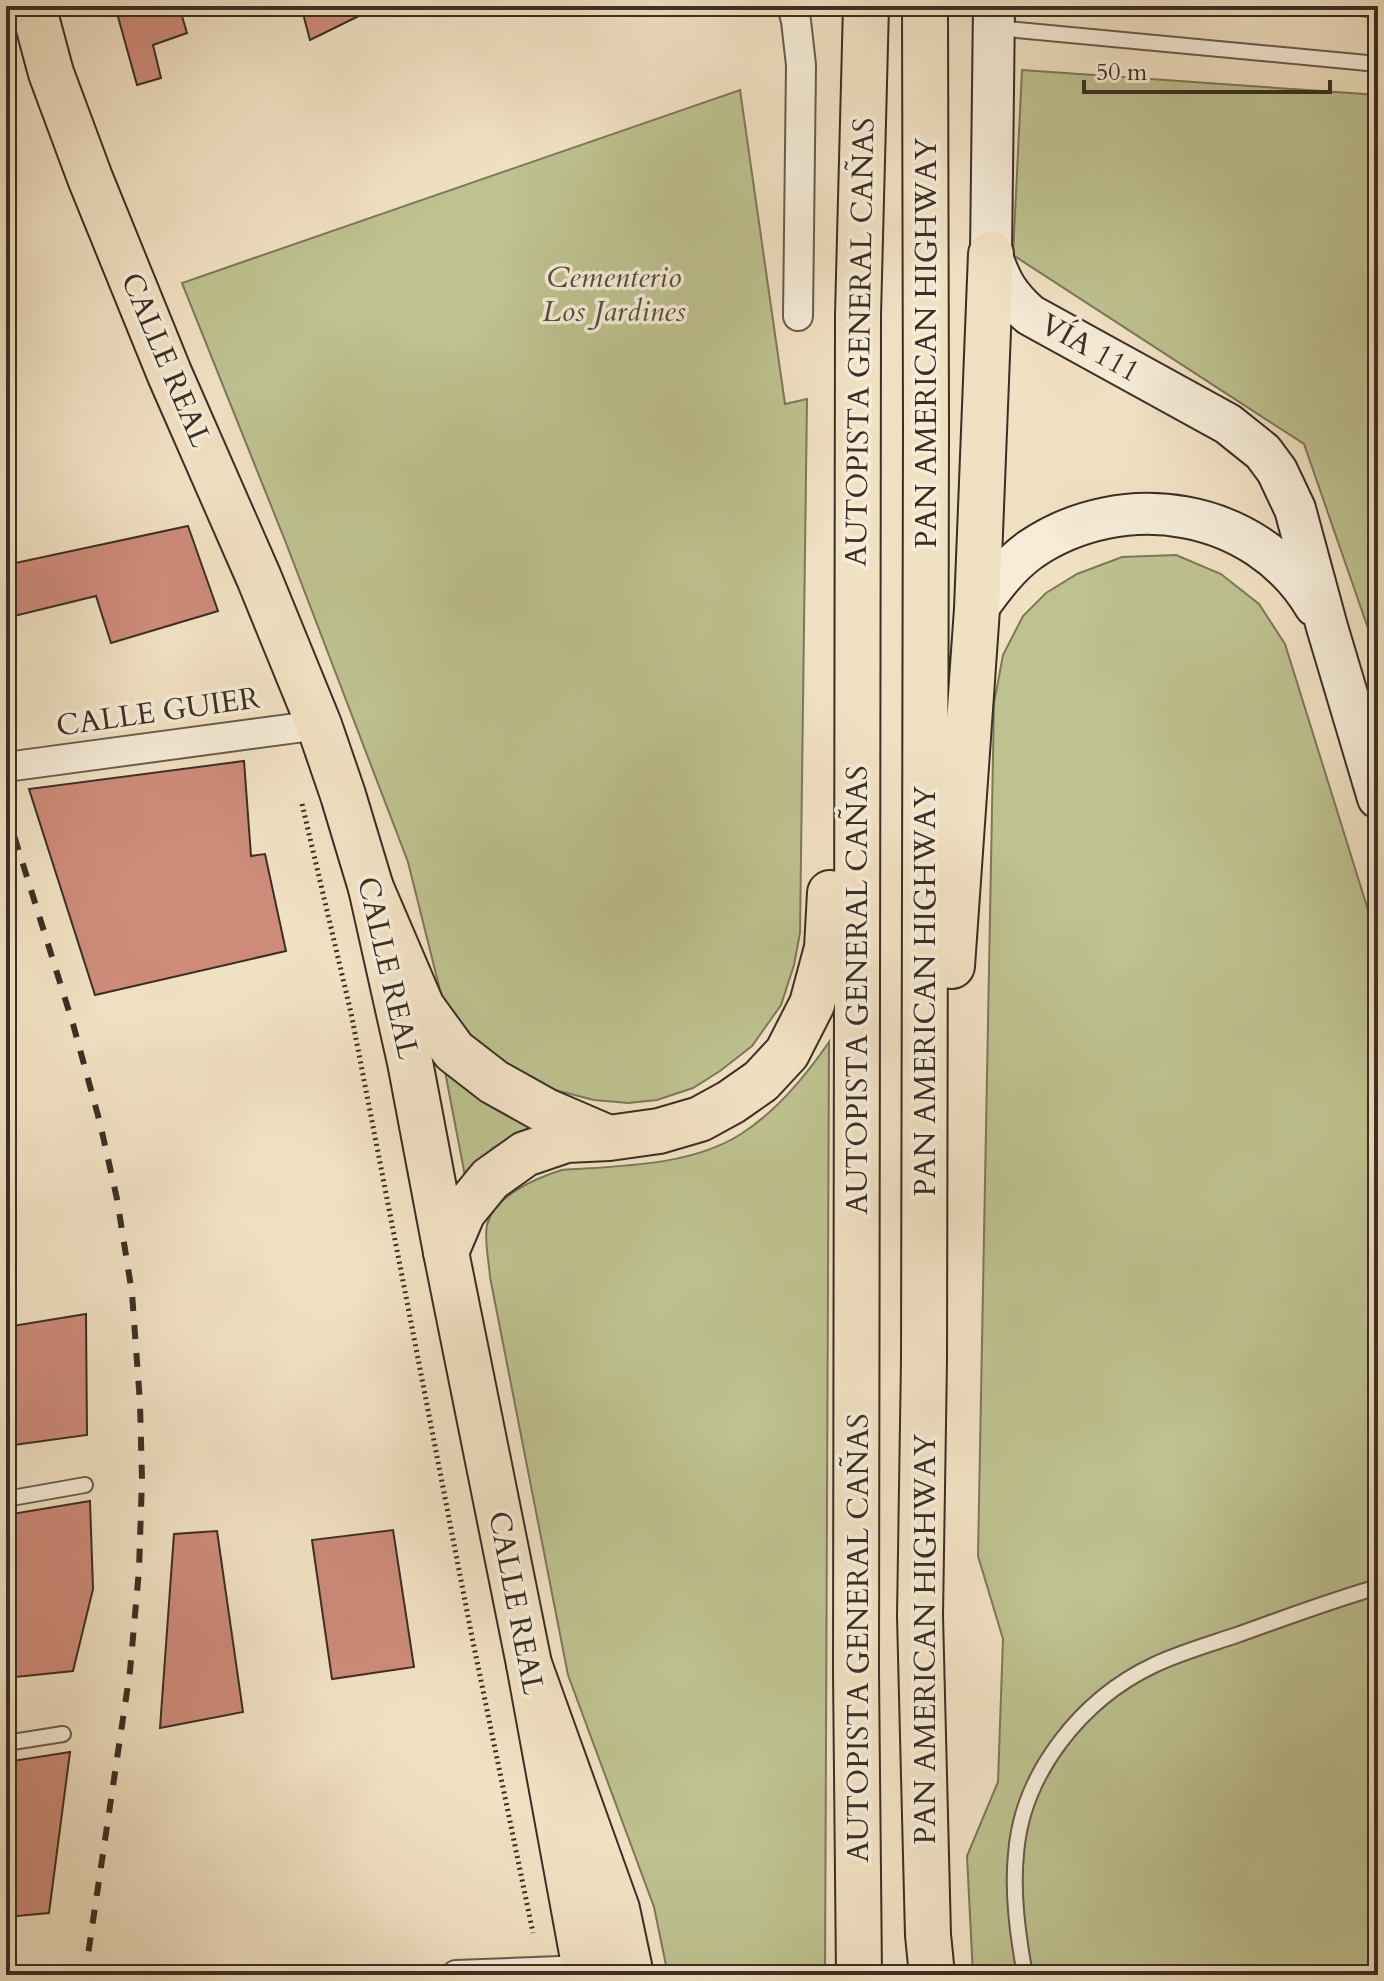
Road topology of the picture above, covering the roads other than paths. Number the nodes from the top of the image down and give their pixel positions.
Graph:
1 (33, 6) edge
2 (792, 6) edge
3 (866, 6) edge
4 (925, 6) edge
5 (994, 17) edge
6 (1378, 64) edge
7 (991, 254) junction
8 (858, 315) junction
9 (798, 316) dead end
10 (977, 609) junction
11 (1327, 627) junction
12 (319, 725) junction
13 (6, 767) edge
14 (1378, 798) edge
15 (371, 888) junction
16 (609, 1138) junction
17 (446, 1252) junction
18 (924, 1360) junction
19 (85, 1485) dead end
20 (6, 1499) edge
21 (1378, 1587) edge
22 (529, 1664) junction
23 (63, 1734) dead end
24 (6, 1743) edge
25 (586, 1972) edge
26 (456, 1975) edge
27 (631, 1975) edge
28 (859, 1975) edge
29 (932, 1975) edge
30 (1025, 1975) edge

1 - 12 main road, CALLE REAL
2 - 9 street
3 - 8 main road, AUTOPISTA GENERAL CAÑAS
4 - 18 main road, PAN AMERICAN HIGHWAY
5 - 6 lane
5 - 7 main road, VÍA 111
7 - 10 main road
7 - 11 main road, VÍA 111
8 - 16 main road
8 - 28 main road, AUTOPISTA GENERAL CAÑAS
10 - 11 main road, VÍA 111
10 - 18 main road
11 - 14 main road, VÍA 111
12 - 13 street, CALLE GUIER
12 - 15 main road, CALLE REAL
15 - 16 main road
15 - 17 main road, CALLE REAL
16 - 17 main road
17 - 22 main road, CALLE REAL
18 - 29 main road, PAN AMERICAN HIGHWAY
19 - 20 lane
21 - 30 lane
22 - 25 main road, CALLE REAL
22 - 27 main road
23 - 24 lane
25 - 26 street

